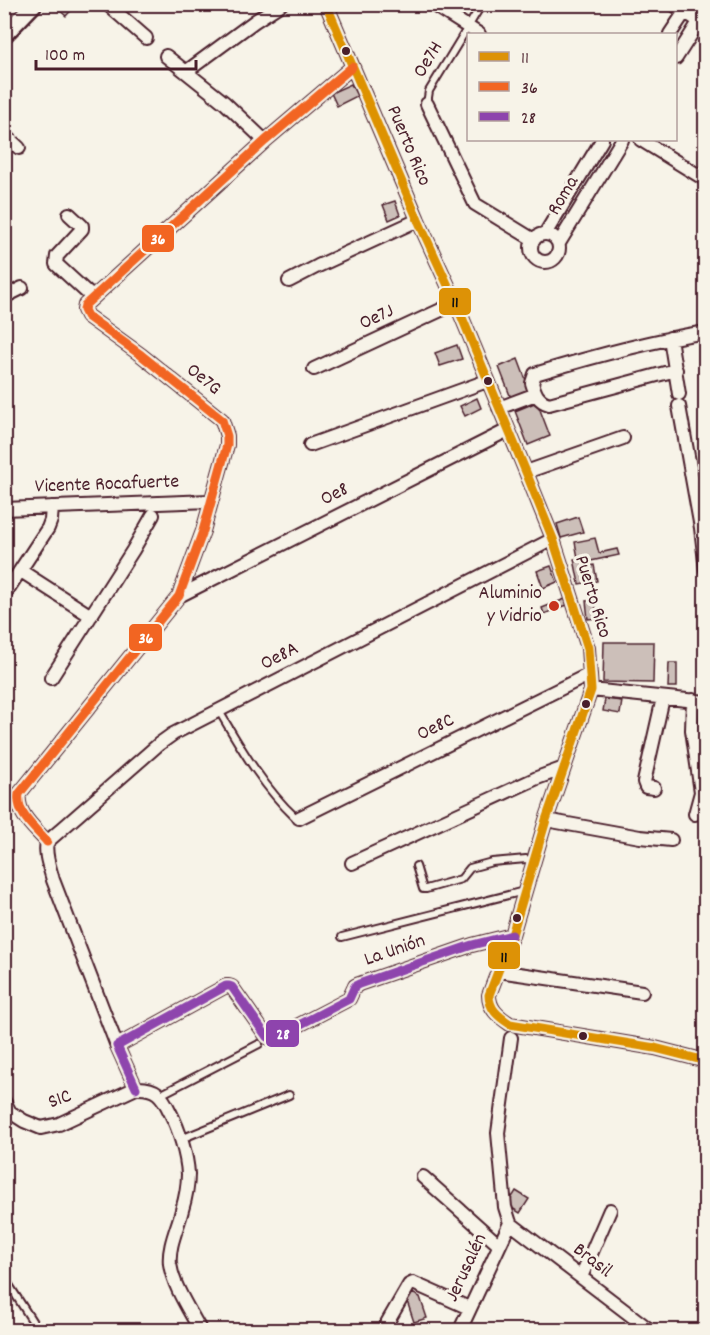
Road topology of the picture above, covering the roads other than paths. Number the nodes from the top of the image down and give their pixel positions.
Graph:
1 (14, 4) edge
2 (34, 4) edge
3 (106, 4) edge
4 (281, 4) edge
5 (326, 4) edge
6 (432, 4) edge
7 (482, 4) edge
8 (673, 4) edge
9 (687, 8) edge
10 (4, 14) edge
11 (704, 19) edge
12 (473, 31) edge
13 (671, 33) edge
14 (4, 35) edge
15 (146, 38) dead end
16 (467, 39) edge
17 (677, 55) edge
18 (166, 56) dead end
19 (352, 67) junction
20 (187, 72) junction
21 (427, 104) joint
22 (4, 135) edge
23 (266, 141) junction
24 (601, 141) edge
25 (621, 141) edge
26 (643, 141) edge
27 (19, 148) dead end
28 (705, 180) edge
29 (69, 214) dead end
30 (418, 220) junction
31 (539, 237) junction
32 (559, 243) junction
33 (289, 281) dead end
34 (22, 288) dead end
35 (4, 297) edge
36 (93, 298) junction
37 (456, 303) junction
38 (705, 332) edge
39 (670, 338) junction
40 (314, 369) dead end
41 (676, 370) junction
42 (487, 381) junction
43 (536, 394) junction
44 (499, 408) junction
45 (508, 430) junction
46 (623, 438) dead end
47 (310, 445) dead end
48 (526, 472) junction
49 (210, 501) junction
50 (52, 507) junction
51 (4, 509) edge
52 (153, 515) dead end
53 (703, 528) edge
54 (553, 539) junction
55 (705, 570) edge
56 (21, 571) junction
57 (4, 595) edge
58 (179, 596) junction
59 (91, 616) junction
60 (590, 674) junction
61 (51, 678) dead end
62 (591, 690) junction
63 (663, 698) junction
64 (699, 701) edge
65 (219, 711) junction
66 (564, 768) junction
67 (654, 788) dead end
68 (695, 814) dead end
69 (299, 818) joint
70 (546, 820) junction
71 (671, 840) dead end
72 (47, 842) junction
73 (533, 862) junction
74 (352, 863) dead end
75 (416, 866) dead end
76 (525, 891) junction
77 (512, 935) junction
78 (342, 937) dead end
79 (498, 971) junction
80 (642, 992) dead end
81 (511, 1038) dead end
82 (259, 1044) dead end
83 (117, 1046) junction
84 (705, 1061) edge
85 (136, 1088) junction
86 (160, 1095) junction
87 (290, 1095) dead end
88 (4, 1101) edge
89 (181, 1139) junction
90 (423, 1177) dead end
91 (610, 1210) dead end
92 (510, 1223) junction
93 (499, 1245) junction
94 (4, 1276) edge
95 (581, 1277) junction
96 (469, 1308) junction
97 (38, 1330) edge
98 (201, 1330) edge
99 (383, 1330) edge
100 (460, 1330) edge
101 (650, 1330) edge

1 - 10 street
2 - 14 street
3 - 15 street
4 - 20 street
5 - 19 street, Puerto Rico
6 - 12 street
7 - 12 lane, Oe7H
8 - 9 street
9 - 11 street
9 - 13 street
11 - 17 street
16 - 21 lane, Oe7H
18 - 20 street
19 - 23 street
19 - 30 street, Puerto Rico
20 - 23 street
21 - 31 street
22 - 27 street
23 - 36 street
24 - 31 street, Roma
25 - 32 street, Roma
26 - 28 street
29 - 36 street
30 - 33 street
30 - 37 street, Puerto Rico
31 - 32 street
31 - 32 street
34 - 35 street
36 - 49 street, Oe7G
37 - 40 street, Oe7J
37 - 42 street, Puerto Rico
38 - 39 street
39 - 41 street
39 - 43 street
41 - 43 street
41 - 53 street
42 - 44 street, Puerto Rico
42 - 47 street
43 - 44 street
44 - 45 street, Puerto Rico
45 - 48 street, Puerto Rico
45 - 58 street, Oe8
46 - 48 street
48 - 54 street, Puerto Rico
49 - 50 street, Vicente Rocafuerte
49 - 58 street, Oe7G
50 - 51 street, Vicente Rocafuerte
50 - 56 street
52 - 59 street
53 - 55 street
54 - 60 street, Puerto Rico
54 - 65 street, Oe8A
56 - 57 street
56 - 59 street
58 - 72 street, Oe7G
59 - 61 street
60 - 62 street, Puerto Rico
60 - 69 street, Oe8C
62 - 63 street
62 - 66 street, Puerto Rico
63 - 64 street
63 - 67 street
64 - 68 street
65 - 69 lane
65 - 72 street, Oe8A
66 - 70 street, Puerto Rico
66 - 74 street
70 - 71 street
70 - 73 street, Puerto Rico
72 - 83 street
73 - 75 lane
73 - 76 street, Puerto Rico
76 - 77 street, Puerto Rico
76 - 78 lane
77 - 79 street, Puerto Rico
77 - 83 street, La Unión
79 - 80 street
79 - 84 street, Puerto Rico
81 - 92 street
82 - 86 lane
83 - 85 street
85 - 86 street
85 - 88 street, S1C
86 - 89 street
87 - 89 lane
89 - 98 street
90 - 93 street
91 - 95 street
92 - 93 street, Jerusalén
92 - 95 street, Brasil
93 - 96 street, Jerusalén
94 - 97 lane
95 - 101 street, Brasil
96 - 99 street
96 - 100 street, Jerusalén

